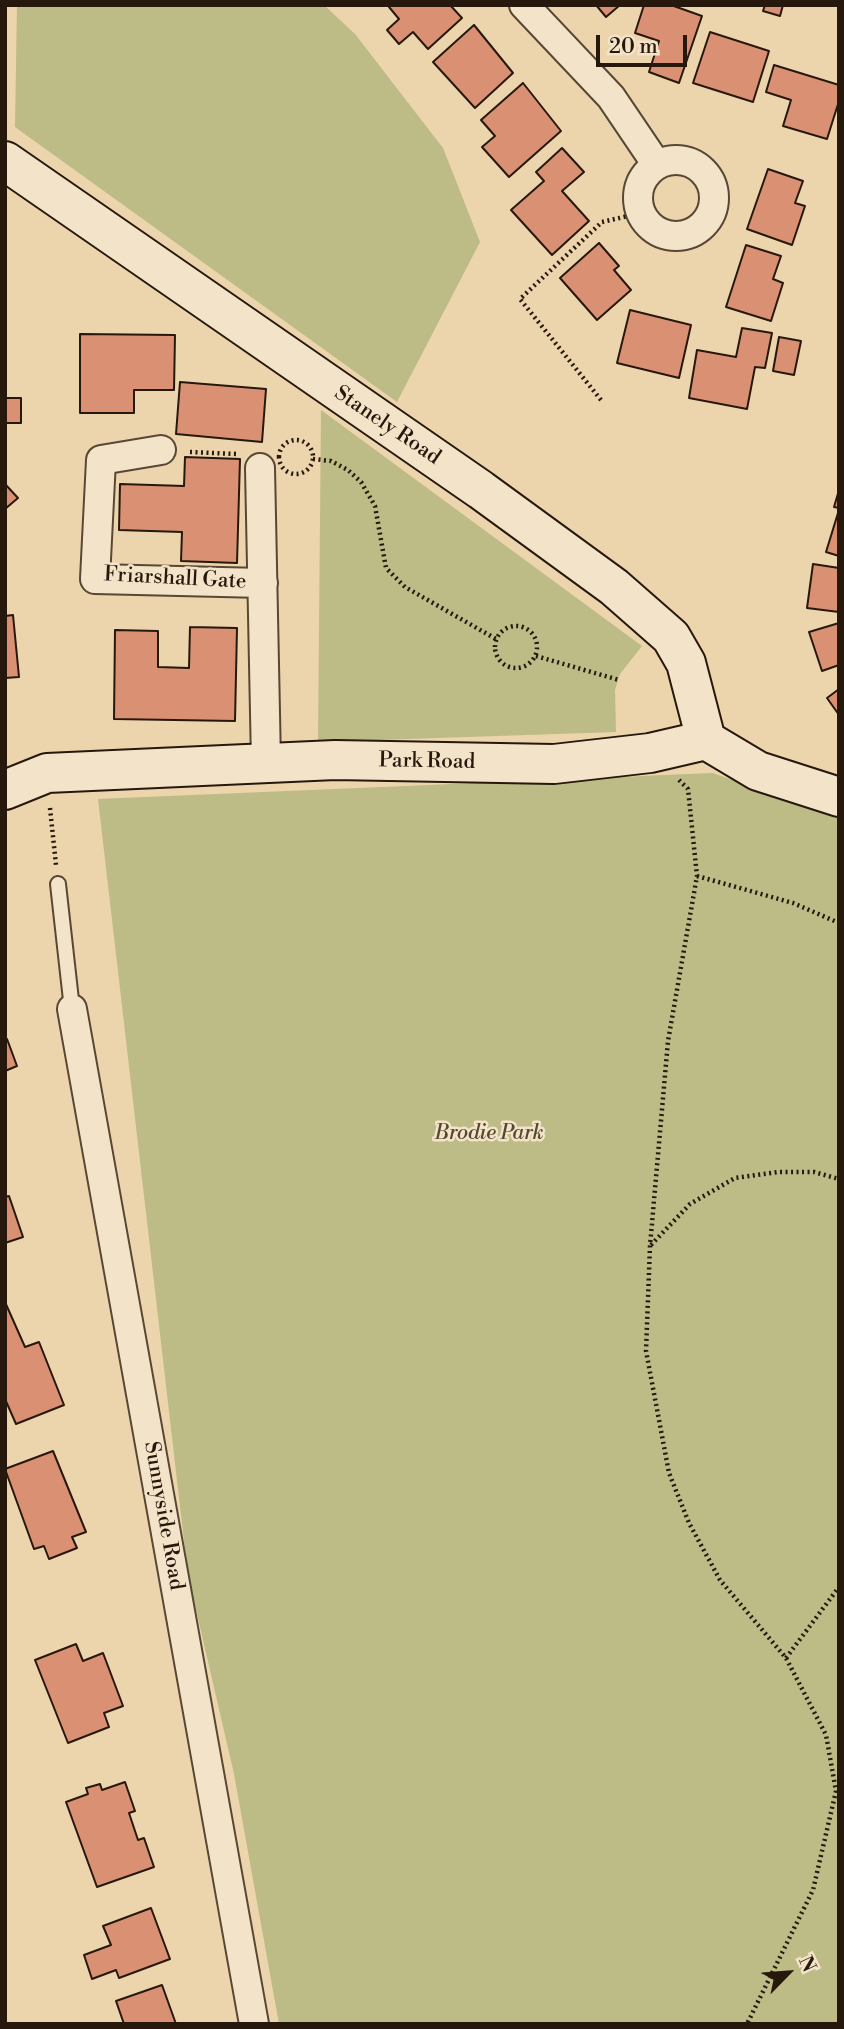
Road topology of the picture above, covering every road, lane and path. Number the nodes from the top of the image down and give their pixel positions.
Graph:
1 (524, 5) edge
2 (5, 161) edge
3 (657, 165) junction
4 (641, 213) junction
5 (601, 400) dead end
6 (161, 450) joint
7 (313, 459) junction
8 (260, 468) joint
9 (263, 583) junction
10 (496, 639) junction
11 (536, 656) junction
12 (619, 680) dead end
13 (706, 740) junction
14 (650, 753) junction
15 (266, 762) junction
16 (47, 774) junction
17 (5, 790) edge
18 (839, 797) edge
19 (697, 876) junction
20 (58, 884) joint
21 (839, 923) edge
22 (72, 1009) joint
23 (839, 1178) edge
24 (650, 1246) junction
25 (839, 1587) edge
26 (786, 1658) junction
27 (836, 1791) junction
28 (839, 1797) edge
29 (254, 2024) edge
30 (747, 2024) edge

1 - 3 street
2 - 13 street, Stanely Road
3 - 4 street
3 - 4 street
4 - 5 path
6 - 8 path
6 - 9 street, Friarshall Gate
7 - 7 path
7 - 10 path
8 - 9 street, Friarshall Gate
9 - 15 street, Friarshall Gate
10 - 11 path
10 - 11 path
11 - 12 path
13 - 14 street, Park Road
13 - 18 street
14 - 15 street, Park Road
14 - 19 path
15 - 16 street, Park Road
16 - 17 street, Park Road
16 - 20 path
19 - 21 path
19 - 24 path
20 - 22 lane
22 - 29 street, Sunnyside Road
23 - 24 path
24 - 26 path
25 - 26 path
26 - 27 path
27 - 28 path
27 - 30 path

